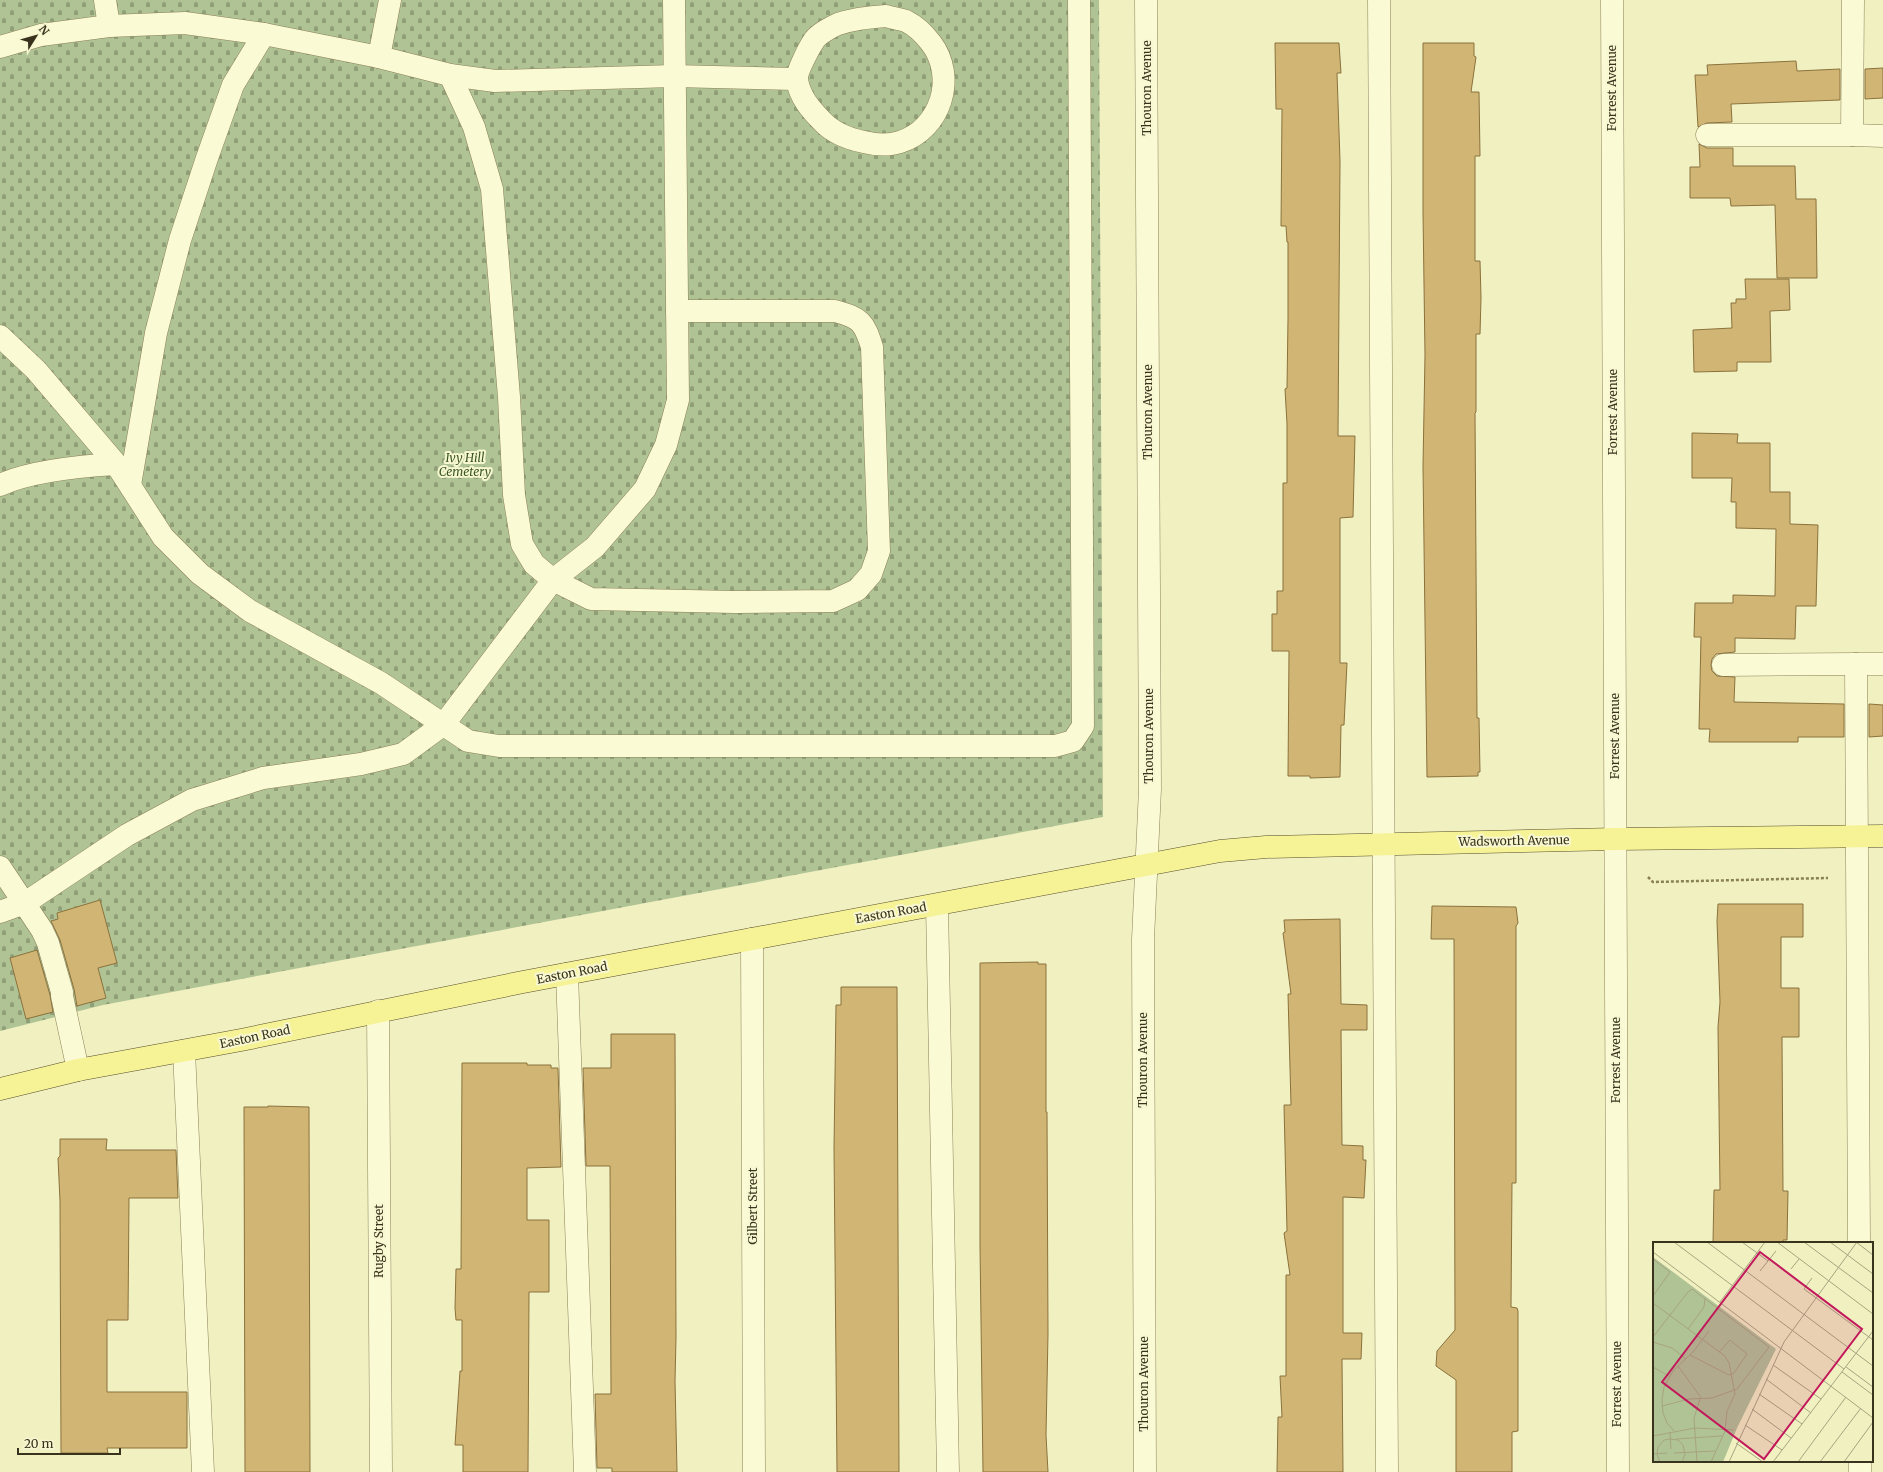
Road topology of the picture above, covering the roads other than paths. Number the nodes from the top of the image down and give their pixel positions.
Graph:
1 (105, 0) edge
2 (390, 0) edge
3 (674, 0) edge
4 (1079, 0) edge
5 (1146, 0) edge
6 (1379, 0) edge
7 (1612, 0) edge
8 (1852, 0) edge
9 (109, 26) junction
10 (264, 34) junction
11 (0, 47) edge
12 (378, 56) junction
13 (450, 75) junction
14 (674, 76) junction
15 (796, 79) junction
16 (1707, 135) dead end
17 (1852, 135) junction
18 (1883, 136) edge
19 (677, 312) junction
20 (0, 336) edge
21 (116, 464) junction
22 (0, 485) edge
23 (130, 485) junction
24 (553, 580) junction
25 (1856, 664) junction
26 (1883, 664) edge
27 (1723, 665) dead end
28 (444, 724) junction
29 (1857, 836) junction
30 (1883, 836) edge
31 (1616, 839) junction
32 (1382, 844) junction
33 (1146, 864) junction
34 (0, 867) edge
35 (25, 903) junction
36 (937, 905) junction
37 (0, 912) edge
38 (752, 939) junction
39 (567, 974) junction
40 (378, 1011) junction
41 (184, 1051) junction
42 (78, 1070) junction
43 (0, 1089) edge
44 (1859, 1242) edge
45 (203, 1472) edge
46 (381, 1472) edge
47 (585, 1472) edge
48 (754, 1472) edge
49 (948, 1472) edge
50 (1145, 1472) edge
51 (1387, 1472) edge
52 (1618, 1472) edge

1 - 9 street
2 - 12 street
3 - 14 street
4 - 28 street
5 - 33 street, Thouron Avenue
6 - 32 street
7 - 31 street, Forrest Avenue
8 - 17 street
9 - 10 street
9 - 11 street
10 - 12 street
10 - 23 street
12 - 13 street
13 - 14 street
13 - 24 street
14 - 15 street
14 - 19 street
15 - 15 street
16 - 17 street
17 - 18 street
19 - 24 street
19 - 24 street
20 - 21 street
21 - 22 street
21 - 23 street
23 - 28 street
24 - 28 street
25 - 26 street
25 - 27 street
25 - 29 street
28 - 35 street
29 - 30 main road, Wadsworth Avenue
29 - 31 main road, Wadsworth Avenue
29 - 44 street
31 - 32 main road, Wadsworth Avenue
31 - 52 street, Forrest Avenue
32 - 33 main road, Wadsworth Avenue
32 - 51 street
33 - 36 main road, Easton Road
33 - 50 street, Thouron Avenue
34 - 35 street
35 - 37 street
35 - 42 street
36 - 38 main road, Easton Road
36 - 49 street
38 - 39 main road, Easton Road
38 - 48 street, Gilbert Street
39 - 40 main road, Easton Road
39 - 47 street
40 - 41 main road, Easton Road
40 - 46 street, Rugby Street
41 - 42 main road, Easton Road
41 - 45 street
42 - 43 main road, Easton Road

